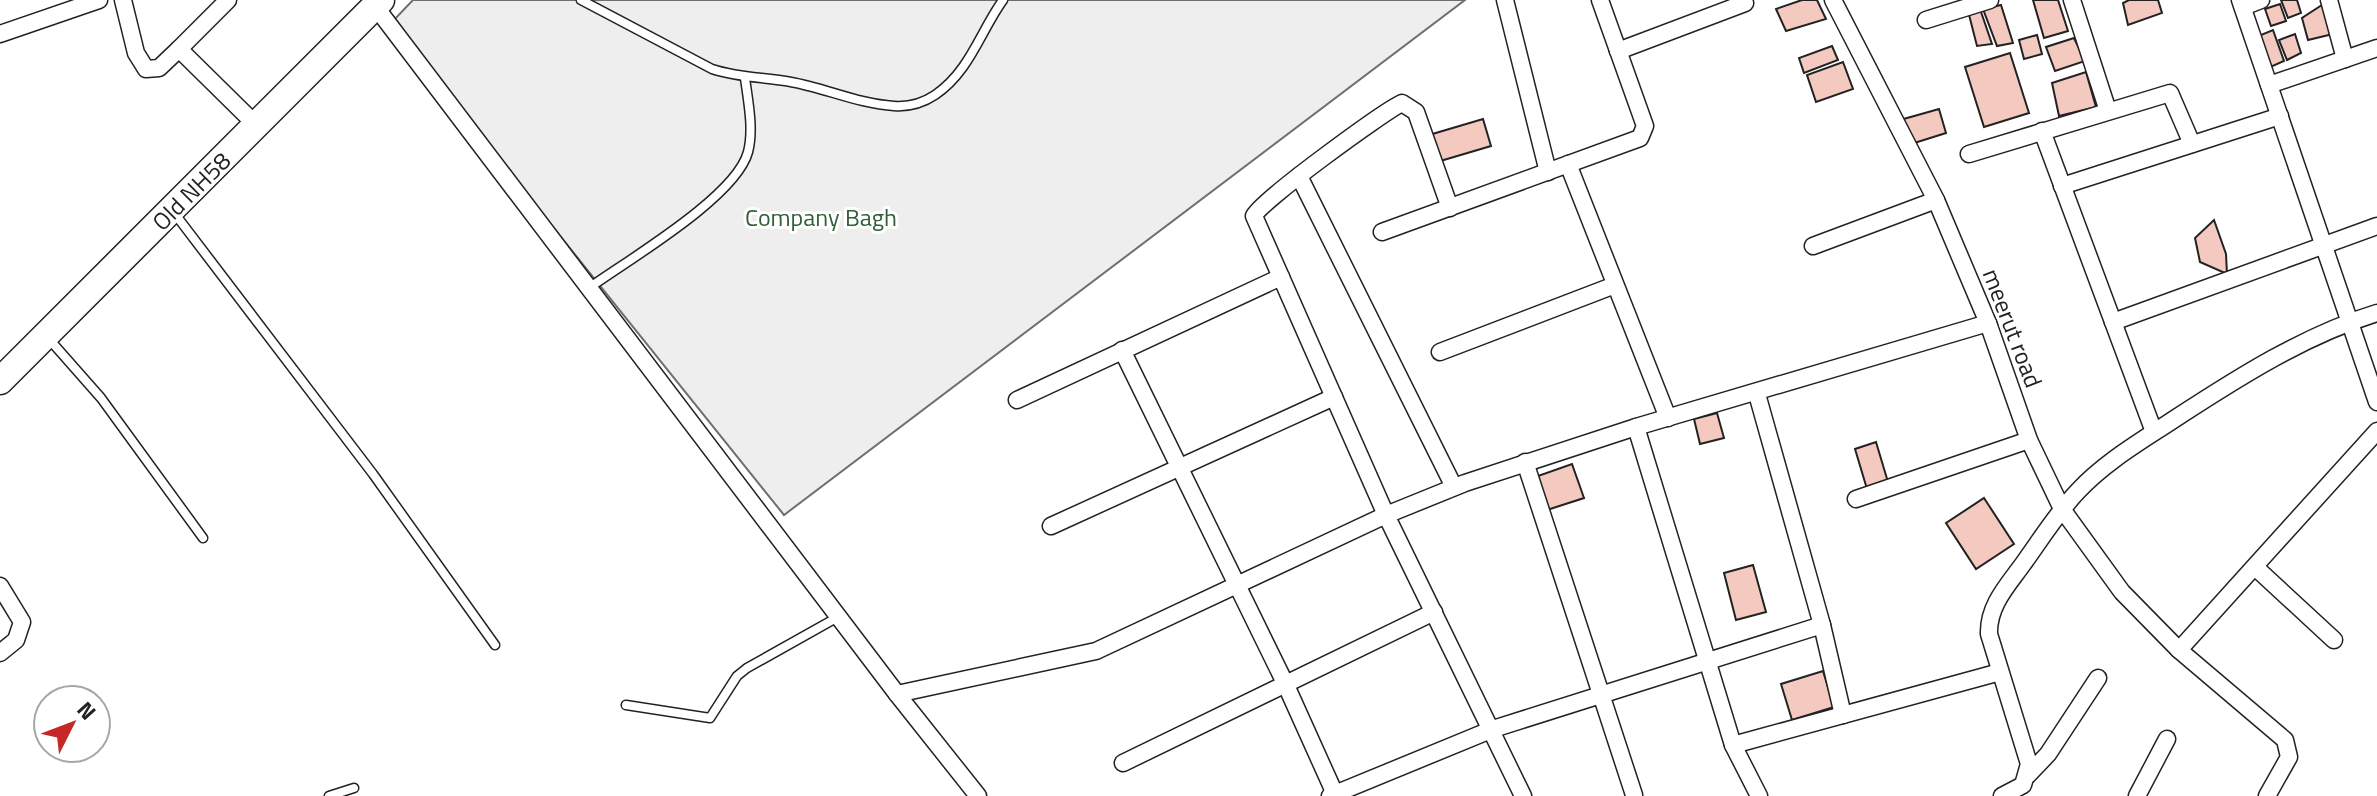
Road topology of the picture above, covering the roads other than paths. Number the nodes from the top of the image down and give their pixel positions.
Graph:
1 (99, 0) edge
2 (123, 0) edge
3 (228, 0) edge
4 (581, 0) edge
5 (1003, 0) edge
6 (1505, 0) edge
7 (1600, 0) edge
8 (1833, 0) edge
9 (1990, 0) edge
10 (2072, 0) edge
11 (2261, 0) edge
12 (2329, 0) edge
13 (373, 2) edge
14 (1745, 3) dead end
15 (2242, 3) edge
16 (1926, 20) dead end
17 (0, 34) edge
18 (2377, 48) edge
19 (179, 49) junction
20 (1618, 51) junction
21 (2345, 59) junction
22 (745, 78) junction
23 (2269, 85) junction
24 (260, 109) junction
25 (2108, 111) junction
26 (2280, 116) junction
27 (2042, 131) junction
28 (2192, 144) junction
29 (1969, 154) dead end
30 (1568, 164) junction
31 (1548, 172) junction
32 (1299, 176) junction
33 (2062, 186) junction
34 (1936, 200) junction
35 (1450, 208) junction
36 (172, 210) junction
37 (2377, 226) edge
38 (1382, 232) dead end
39 (1813, 246) dead end
40 (2323, 246) junction
41 (1281, 277) junction
42 (1615, 285) junction
43 (589, 288) junction
44 (2377, 313) edge
45 (2113, 322) junction
46 (2347, 322) junction
47 (1988, 323) junction
48 (46, 336) junction
49 (1122, 350) junction
50 (1440, 352) dead end
51 (0, 362) edge
52 (0, 381) edge
53 (1757, 394) junction
54 (1334, 397) junction
55 (1017, 400) dead end
56 (2377, 402) edge
57 (1668, 418) junction
58 (1636, 427) junction
59 (2377, 431) edge
60 (2154, 432) junction
61 (2029, 440) junction
62 (1525, 462) junction
63 (1180, 467) junction
64 (1454, 487) junction
65 (1856, 499) dead end
66 (2062, 509) junction
67 (1386, 515) junction
68 (1051, 526) dead end
69 (203, 538) dead end
70 (2255, 567) junction
71 (1237, 586) junction
72 (1, 591) edge
73 (1434, 612) junction
74 (838, 616) junction
75 (1822, 625) junction
76 (2334, 640) dead end
77 (495, 645) dead end
78 (2179, 650) junction
79 (0, 653) edge
80 (1709, 658) junction
81 (2000, 672) junction
82 (2098, 678) dead end
83 (1285, 683) junction
84 (1601, 693) junction
85 (897, 694) junction
86 (626, 705) dead end
87 (1843, 715) junction
88 (1493, 729) junction
89 (2167, 739) dead end
90 (1733, 745) junction
91 (1123, 763) dead end
92 (2028, 775) junction
93 (354, 788) dead end
94 (1332, 795) edge
95 (1634, 795) edge
96 (329, 796) edge
97 (978, 796) edge
98 (1523, 796) edge
99 (1759, 796) edge
100 (2002, 796) edge
101 (2137, 796) edge
102 (2267, 796) edge

1 - 17 street
2 - 19 street
3 - 19 street
4 - 22 lane
5 - 22 lane
6 - 31 street
7 - 20 street
8 - 34 street, meerut road
9 - 16 street
10 - 25 street
11 - 15 street
12 - 21 street
13 - 24 main road, Old NH58
13 - 43 street
14 - 20 street
15 - 23 street
18 - 21 street
19 - 24 street
20 - 30 street
21 - 23 street
22 - 43 lane
23 - 26 street
24 - 36 main road, Old NH58
24 - 51 main road, Old NH58
25 - 27 street
25 - 28 street
26 - 28 street
26 - 40 street
27 - 29 street
27 - 33 street
28 - 33 street
30 - 31 street
30 - 42 street
31 - 35 street
32 - 35 street
32 - 41 street
32 - 64 street
33 - 45 street
34 - 39 street
34 - 47 street, meerut road
35 - 38 street
36 - 48 main road, Old NH58
36 - 77 lane
37 - 40 street
40 - 45 street
40 - 46 street
41 - 49 street
41 - 54 street
42 - 50 street
42 - 57 street
43 - 74 street
44 - 46 street
45 - 60 street
46 - 56 street
46 - 60 street
47 - 53 street
47 - 61 street, meerut road
48 - 52 main road, Old NH58
48 - 69 lane
49 - 55 street
49 - 63 street
53 - 57 street
53 - 75 street
54 - 63 street
54 - 67 street
57 - 58 street
58 - 62 street
58 - 80 street
59 - 70 street
60 - 66 street
61 - 65 street
61 - 66 street, meerut road
62 - 64 street
62 - 84 street
63 - 68 street
63 - 71 street
64 - 67 street
66 - 78 street, meerut road
66 - 81 street
67 - 71 street
67 - 73 street
70 - 76 street
70 - 78 street
71 - 83 street
71 - 85 street
72 - 79 street
73 - 83 street
73 - 88 street
74 - 85 street
74 - 86 lane
75 - 80 street
75 - 87 street
78 - 102 street, meerut road
80 - 84 street
80 - 90 street
81 - 87 street
81 - 92 street
82 - 92 street
83 - 91 street
83 - 94 street
84 - 88 street
84 - 95 street
85 - 97 street
87 - 90 street
88 - 94 street
88 - 98 street
89 - 101 street
90 - 99 street
92 - 100 street
93 - 96 lane

